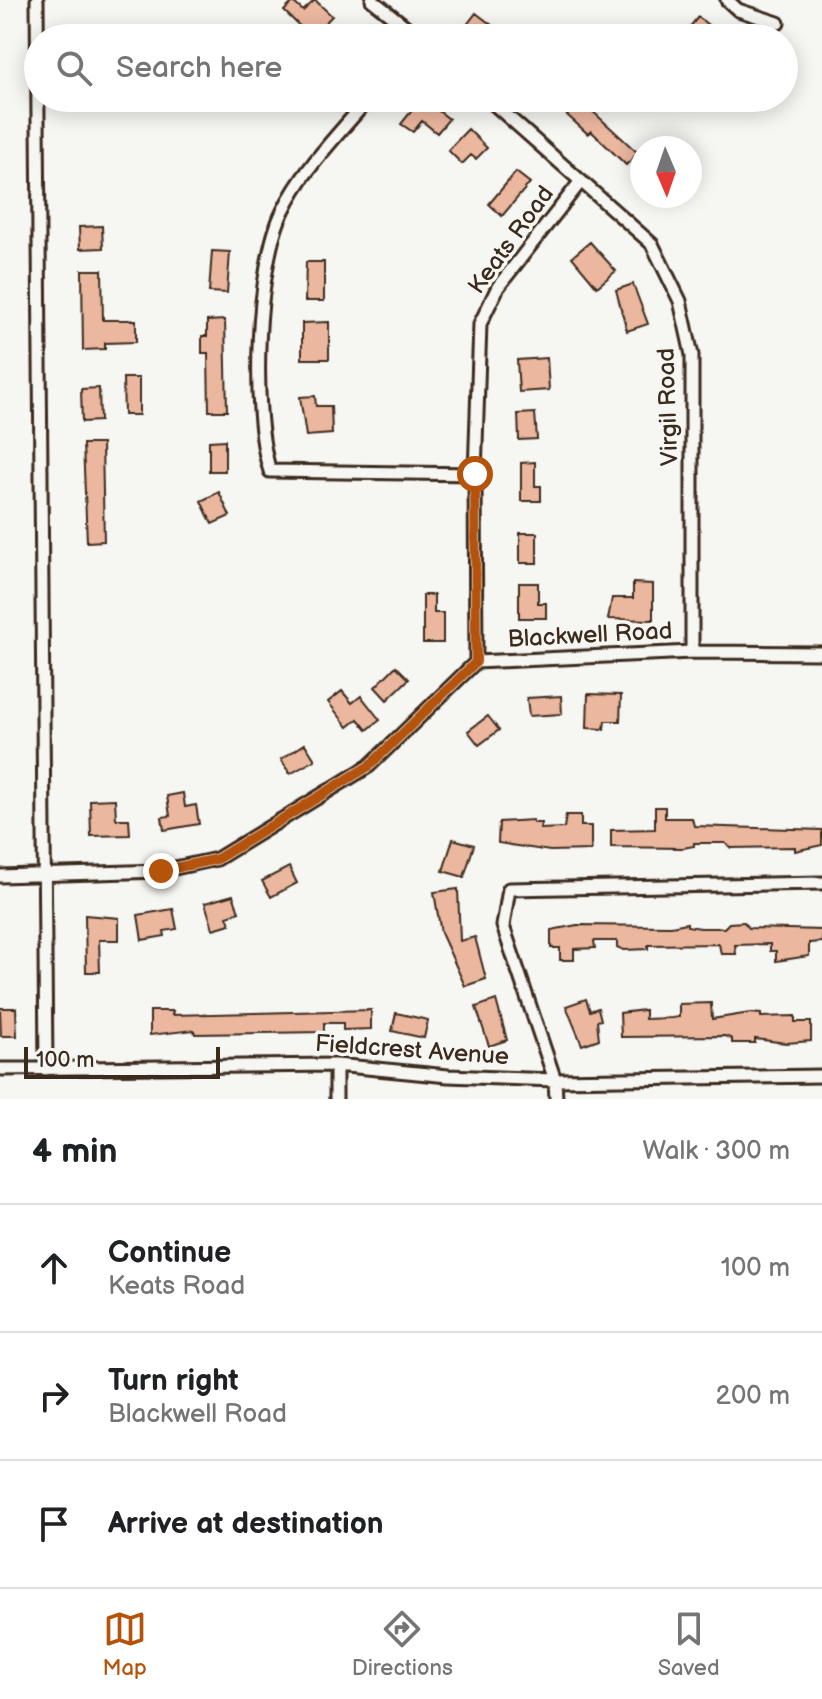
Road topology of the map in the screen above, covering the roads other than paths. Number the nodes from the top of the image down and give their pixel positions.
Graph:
1 (37, 0) edge
2 (372, 0) edge
3 (727, 0) edge
4 (778, 23) dead end
5 (37, 24) edge
6 (402, 24) edge
7 (38, 112) edge
8 (357, 112) edge
9 (503, 112) edge
10 (581, 181) junction
11 (475, 474) junction
12 (692, 652) junction
13 (822, 653) edge
14 (476, 662) junction
15 (45, 875) junction
16 (0, 876) edge
17 (822, 883) edge
18 (336, 1065) junction
19 (0, 1069) edge
20 (46, 1069) junction
21 (822, 1076) edge
22 (555, 1080) junction
23 (336, 1099) edge
24 (556, 1099) edge

1 - 5 street
2 - 6 street
3 - 4 street
7 - 15 street
8 - 11 street
9 - 10 street, Virgil Road
10 - 11 street, Keats Road
10 - 12 street, Virgil Road
11 - 14 street, Keats Road
12 - 13 street, Blackwell Road
12 - 14 street, Blackwell Road
14 - 15 street, Blackwell Road
15 - 16 street, Blackwell Road
15 - 20 street
17 - 22 street
18 - 20 street, Fieldcrest Avenue
18 - 22 street, Fieldcrest Avenue
18 - 23 street
19 - 20 street, Fieldcrest Avenue
21 - 22 street, Fieldcrest Avenue
22 - 24 street

